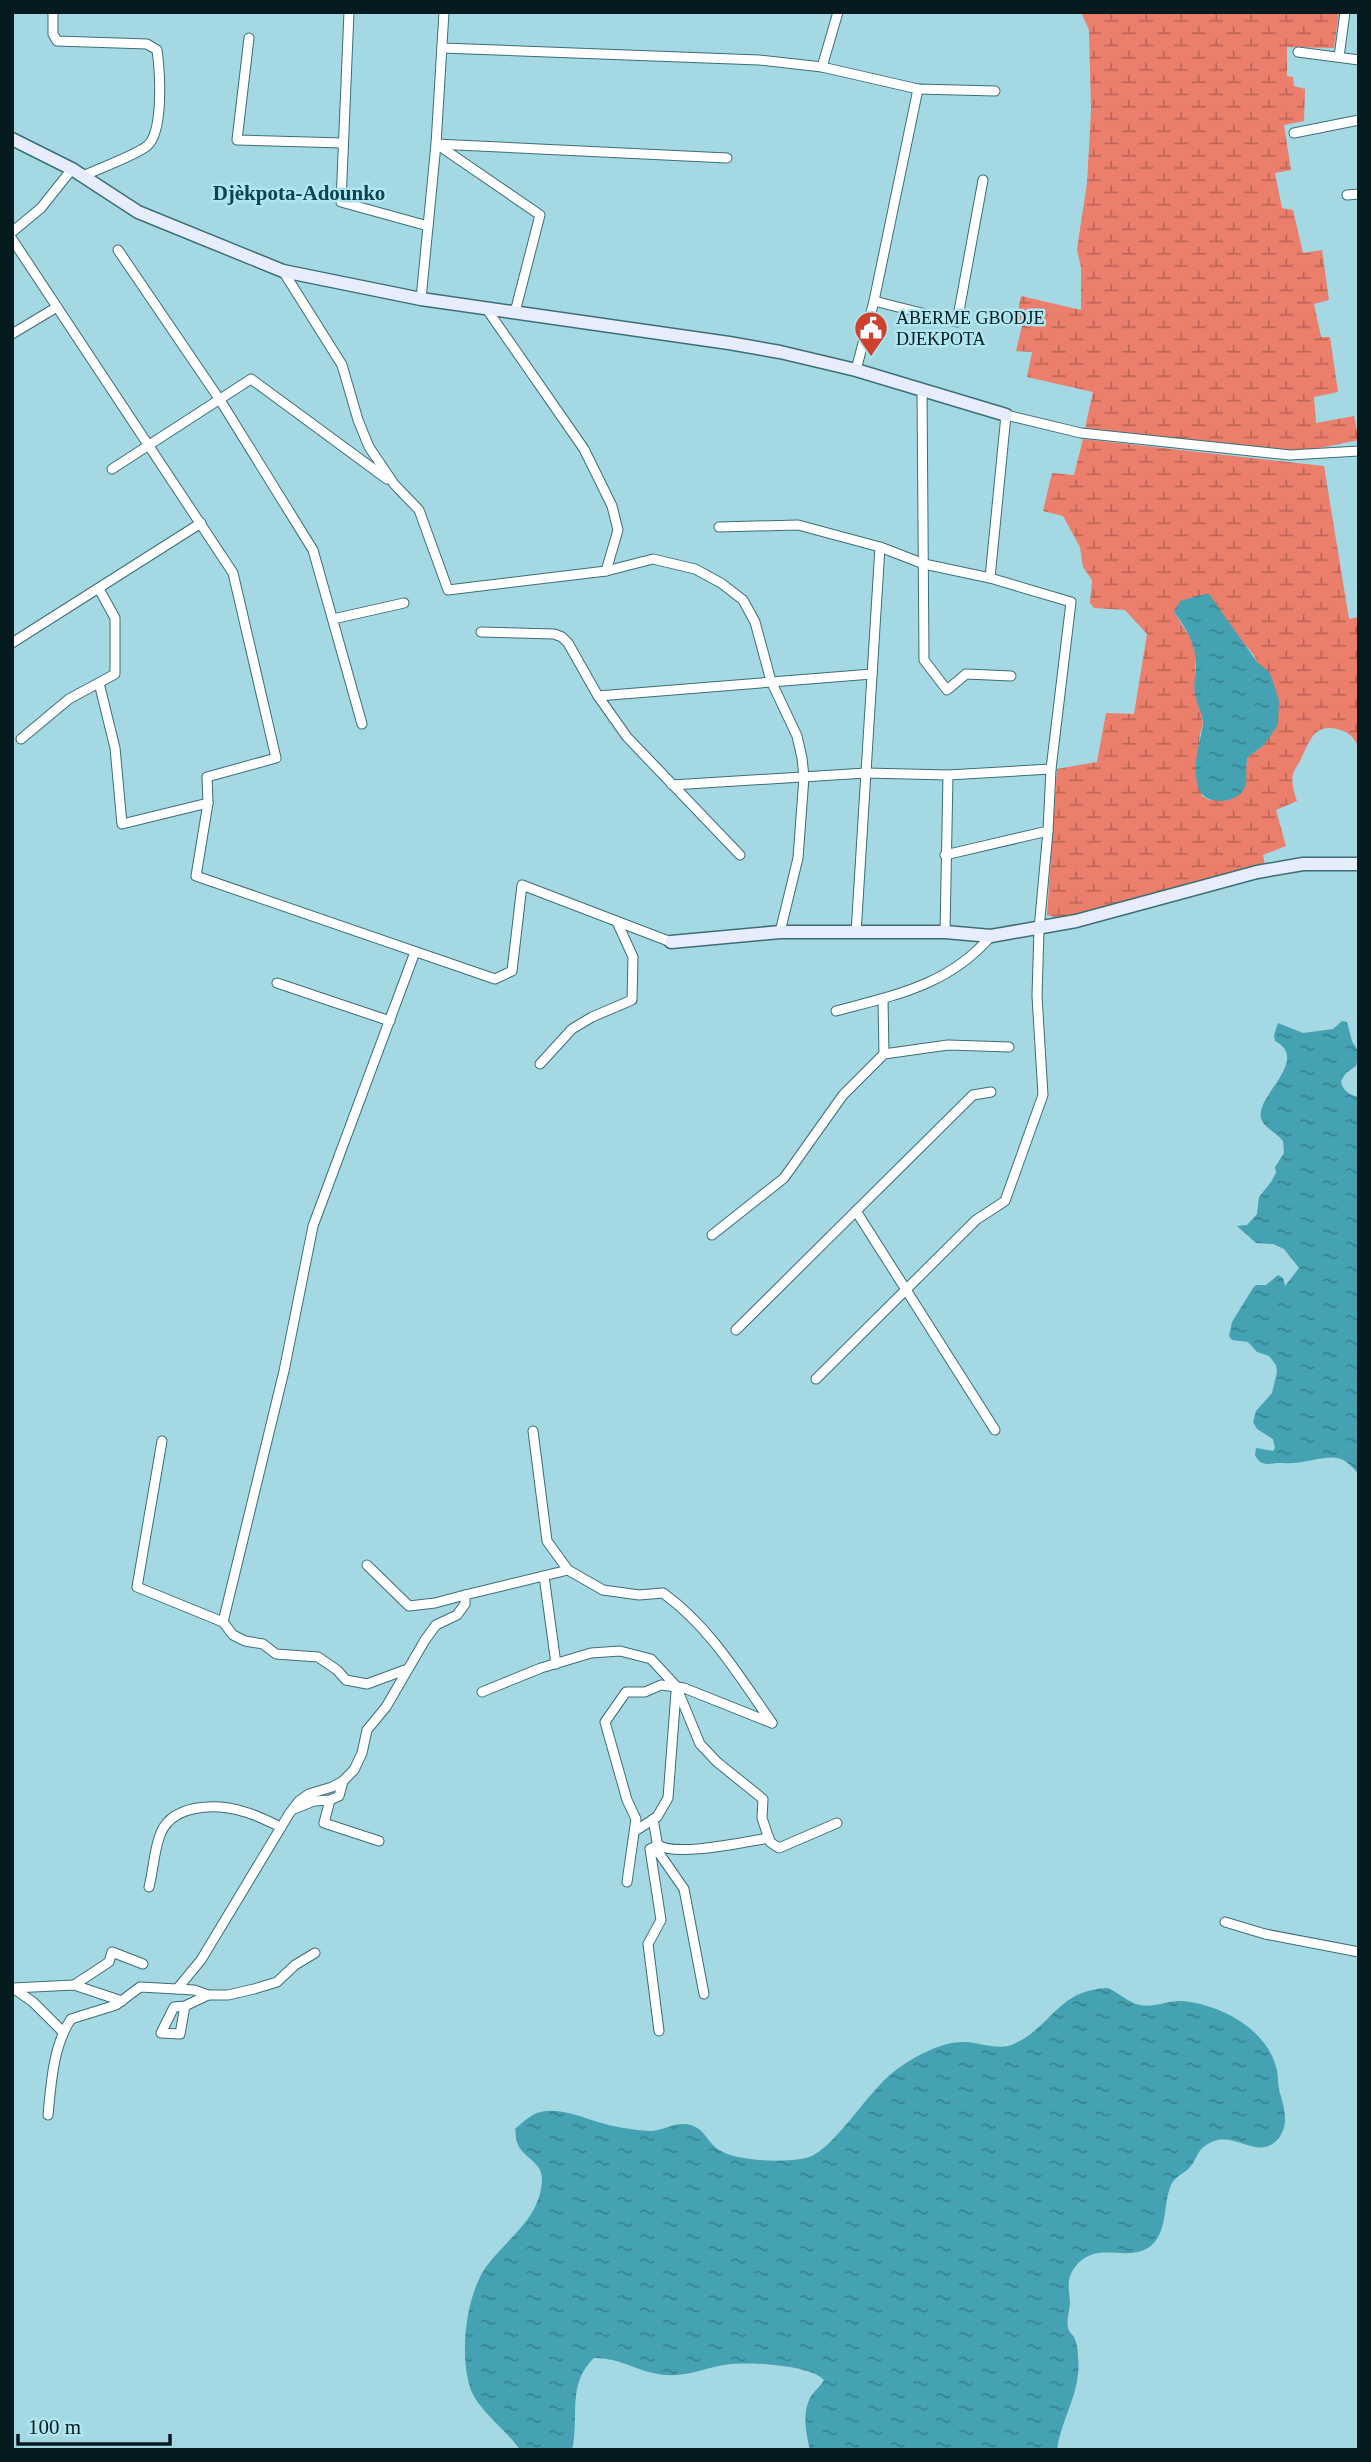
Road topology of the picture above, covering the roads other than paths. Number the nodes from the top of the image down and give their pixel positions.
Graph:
1 (53, 12) edge
2 (349, 12) edge
3 (444, 12) edge
4 (838, 12) edge
5 (1345, 12) edge
6 (248, 38) dead end
7 (442, 48) junction
8 (1298, 51) dead end
9 (1339, 57) junction
10 (1359, 60) edge
11 (822, 67) junction
12 (918, 89) junction
13 (995, 91) dead end
14 (1359, 120) edge
15 (1294, 133) dead end
16 (12, 139) edge
17 (343, 143) junction
18 (436, 144) junction
19 (727, 158) dead end
20 (77, 173) junction
21 (983, 180) dead end
22 (1359, 194) edge
23 (1347, 195) dead end
24 (428, 226) junction
25 (12, 232) edge
26 (12, 239) edge
27 (118, 250) dead end
28 (283, 271) junction
29 (421, 299) junction
30 (874, 301) junction
31 (57, 307) junction
32 (486, 308) junction
33 (515, 312) junction
34 (12, 334) edge
35 (856, 370) junction
36 (922, 390) junction
37 (220, 400) junction
38 (1006, 415) junction
39 (149, 446) junction
40 (1359, 451) edge
41 (112, 469) dead end
42 (394, 484) junction
43 (201, 523) junction
44 (719, 527) dead end
45 (880, 547) junction
46 (924, 564) junction
47 (606, 571) junction
48 (989, 578) junction
49 (99, 589) junction
50 (404, 603) dead end
51 (332, 620) junction
52 (481, 632) dead end
53 (12, 643) edge
54 (872, 674) junction
55 (1012, 676) dead end
56 (771, 681) junction
57 (99, 683) junction
58 (598, 696) junction
59 (362, 724) dead end
60 (21, 739) dead end
61 (1051, 769) junction
62 (866, 773) junction
63 (948, 775) junction
64 (804, 777) junction
65 (672, 785) junction
66 (208, 803) junction
67 (1048, 831) junction
68 (740, 855) dead end
69 (945, 855) junction
70 (1359, 864) edge
71 (617, 922) junction
72 (1039, 929) junction
73 (780, 932) junction
74 (945, 932) junction
75 (856, 933) junction
76 (991, 936) junction
77 (671, 942) joint
78 (415, 951) junction
79 (277, 983) dead end
80 (883, 999) junction
81 (836, 1011) dead end
82 (390, 1021) junction
83 (1009, 1047) dead end
84 (884, 1055) junction
85 (540, 1064) dead end
86 (991, 1092) dead end
87 (856, 1211) junction
88 (712, 1235) dead end
89 (905, 1291) junction
90 (736, 1330) dead end
91 (816, 1379) dead end
92 (995, 1430) dead end
93 (533, 1431) dead end
94 (162, 1441) dead end
95 (367, 1565) dead end
96 (568, 1570) junction
97 (544, 1576) junction
98 (465, 1595) junction
99 (223, 1622) junction
100 (556, 1664) junction
101 (406, 1669) junction
102 (676, 1686) junction
103 (482, 1692) dead end
104 (343, 1781) junction
105 (330, 1800) junction
106 (292, 1809) junction
107 (653, 1819) junction
108 (837, 1822) dead end
109 (281, 1827) junction
110 (635, 1831) junction
111 (769, 1839) junction
112 (379, 1841) dead end
113 (658, 1845) junction
114 (627, 1882) dead end
115 (149, 1887) dead end
116 (1225, 1922) dead end
117 (1359, 1952) edge
118 (314, 1953) dead end
119 (143, 1964) dead end
120 (74, 1985) junction
121 (177, 1989) junction
122 (704, 1994) dead end
123 (208, 1995) junction
124 (122, 2001) junction
125 (185, 2006) dead end
126 (659, 2031) dead end
127 (63, 2032) junction
128 (48, 2115) dead end

1 - 20 street
2 - 17 street
3 - 7 street
4 - 11 street
5 - 9 street
6 - 17 street
7 - 11 street
7 - 18 street
8 - 9 street
9 - 10 street
11 - 12 street
12 - 13 street
12 - 30 street
14 - 15 street
16 - 20 street
17 - 24 street
18 - 19 street
18 - 24 street
18 - 33 street
20 - 25 street
20 - 28 street
21 - 30 street
22 - 23 street
24 - 29 street
26 - 31 street
27 - 37 street
28 - 29 street
28 - 42 street
29 - 32 street
30 - 35 street
31 - 34 street
31 - 39 street
32 - 33 street
32 - 47 street
33 - 35 street
35 - 36 street
36 - 38 street
36 - 46 street
37 - 39 street
37 - 42 street
37 - 51 street
38 - 40 street
38 - 48 street
39 - 41 street
39 - 43 street
42 - 47 street
43 - 49 street
43 - 66 street
44 - 45 street
45 - 46 street
45 - 54 street
46 - 48 street
46 - 55 street
47 - 56 street
48 - 61 street
49 - 53 street
49 - 57 street
50 - 51 street
51 - 59 street
52 - 58 street
54 - 56 street
54 - 62 street
56 - 58 street
56 - 64 street
57 - 60 street
57 - 66 street
58 - 65 street
61 - 63 street
61 - 67 street
62 - 63 street
62 - 64 street
62 - 75 street
63 - 69 street
64 - 65 street
64 - 73 street
65 - 68 street
66 - 78 street
67 - 69 street
67 - 72 street
69 - 74 street
70 - 72 street
71 - 77 street
71 - 78 street
71 - 85 street
72 - 76 street
72 - 89 street
73 - 75 street
73 - 77 street
74 - 75 street
74 - 76 street
76 - 80 street
78 - 82 street
79 - 82 street
80 - 81 street
80 - 84 street
82 - 99 street
83 - 84 street
84 - 88 street
86 - 87 street
87 - 89 street
87 - 90 street
89 - 91 street
89 - 92 street
93 - 96 street
94 - 99 street
95 - 98 street
96 - 97 street
96 - 102 street
97 - 98 street
97 - 100 street
98 - 101 street
99 - 101 street
100 - 102 street
100 - 103 street
101 - 104 street
102 - 107 street
102 - 110 street
102 - 111 street
104 - 105 street
104 - 106 street
105 - 106 street
105 - 112 street
106 - 109 street
107 - 110 street
107 - 113 street
108 - 111 street
109 - 115 street
109 - 121 street
110 - 114 street
111 - 113 street
113 - 122 street
113 - 126 street
116 - 117 street
118 - 123 street
119 - 120 street
120 - 124 street
120 - 127 street
121 - 123 street
121 - 124 street
123 - 125 street
124 - 127 street
127 - 128 street

